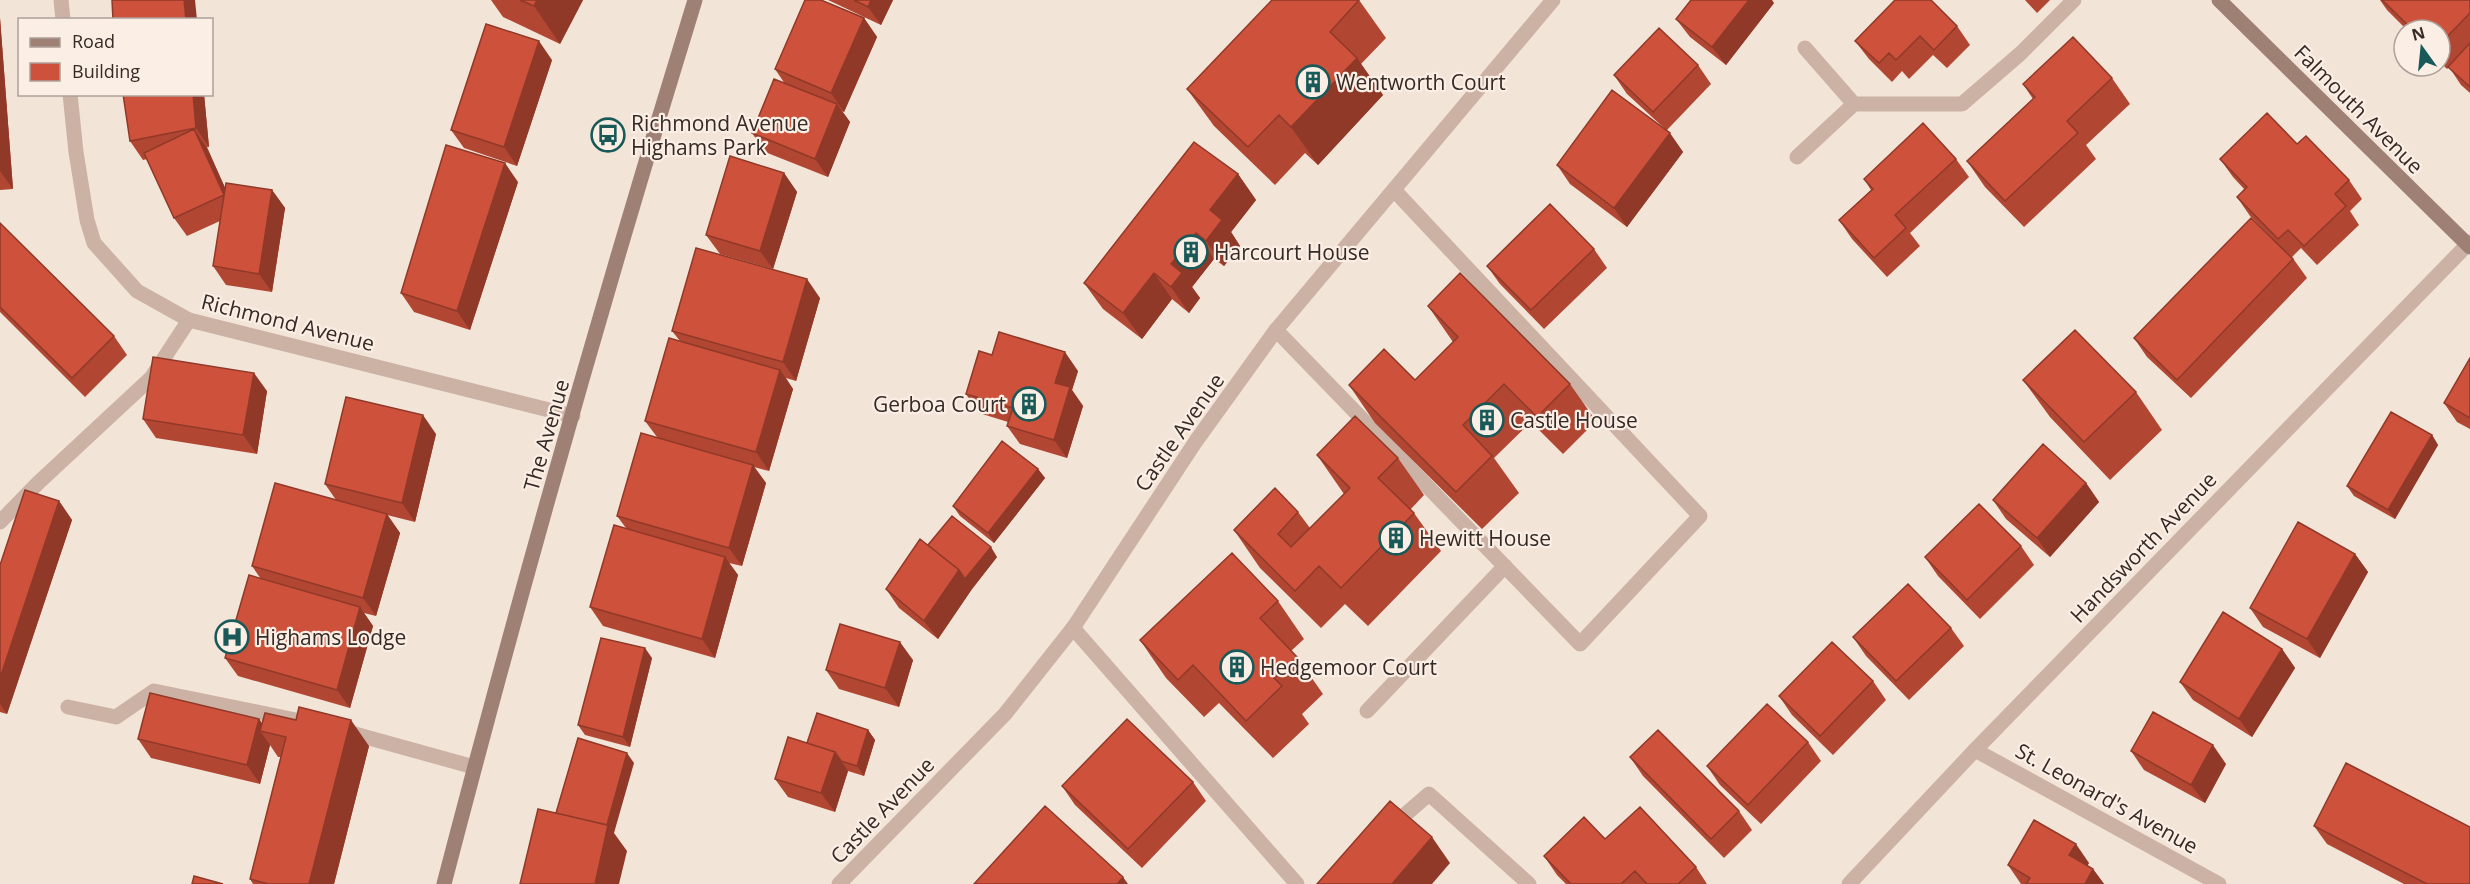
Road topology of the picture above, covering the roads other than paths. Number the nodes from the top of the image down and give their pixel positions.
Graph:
1 (61, 0) edge
2 (695, 0) edge
3 (1553, 0) edge
4 (2074, 0) edge
5 (2219, 0) edge
6 (63, 18) edge
7 (1805, 48) dead end
8 (70, 96) edge
9 (1854, 104) junction
10 (1797, 157) dead end
11 (1394, 190) junction
12 (2469, 245) edge
13 (189, 320) junction
14 (1276, 330) junction
15 (573, 416) junction
16 (0, 522) edge
17 (1505, 566) junction
18 (1073, 628) junction
19 (68, 707) dead end
20 (1366, 711) dead end
21 (1975, 750) junction
22 (474, 767) junction
23 (1378, 839) edge
24 (444, 884) edge
25 (839, 884) edge
26 (1297, 884) edge
27 (1529, 884) edge
28 (1850, 884) edge
29 (2219, 884) edge

1 - 6 street
2 - 15 street, The Avenue
3 - 11 street, Castle Avenue
4 - 9 street
5 - 12 street, Falmouth Avenue
7 - 9 street
8 - 13 street, Richmond Avenue
9 - 10 street
11 - 14 street, Castle Avenue
11 - 17 street
12 - 21 street, Handsworth Avenue
13 - 15 street, Richmond Avenue
13 - 16 street
14 - 17 street
14 - 18 street, Castle Avenue
15 - 22 street, The Avenue
17 - 20 street
18 - 25 street, Castle Avenue
18 - 26 street
19 - 22 street
21 - 28 street, Handsworth Avenue
21 - 29 street, St. Leonard's Avenue
22 - 24 street, The Avenue
23 - 27 street

